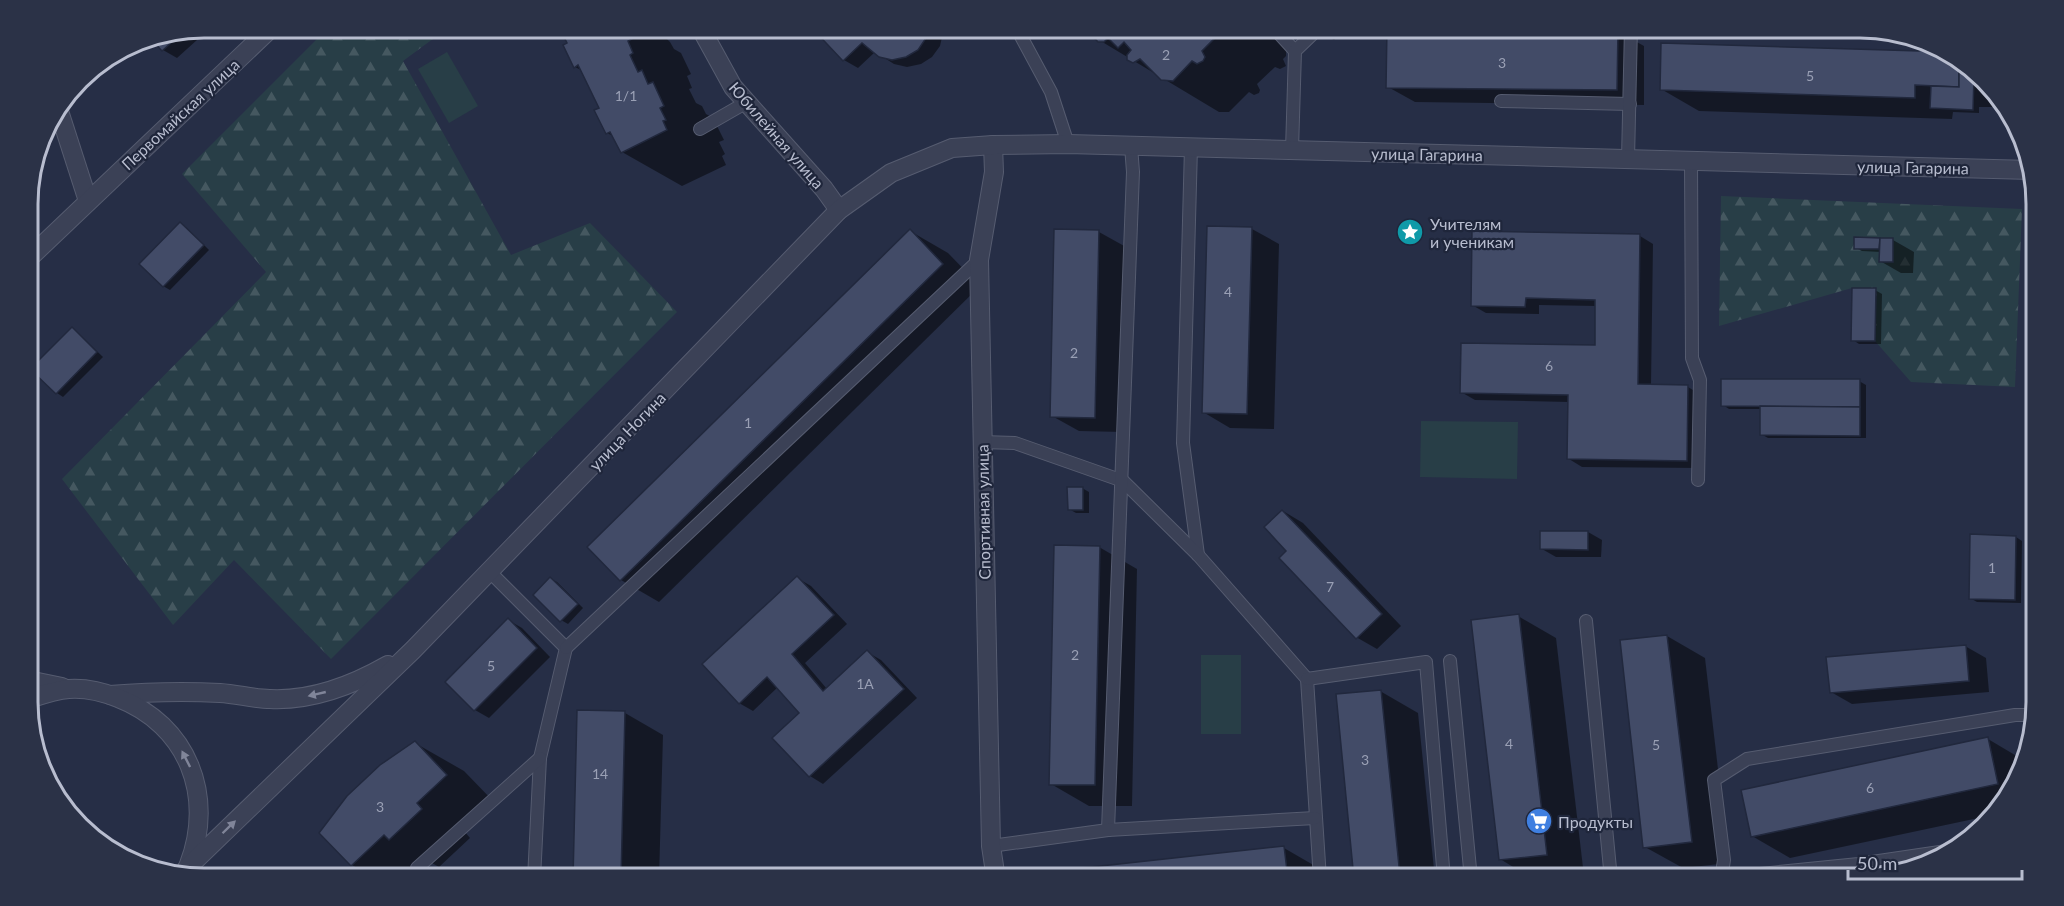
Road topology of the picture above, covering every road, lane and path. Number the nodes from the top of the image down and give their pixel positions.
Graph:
1 (260, 38) edge
2 (706, 38) edge
3 (1022, 38) edge
4 (1283, 38) edge
5 (1309, 38) edge
6 (1631, 38) edge
7 (1295, 51) junction
8 (1501, 101) dead end
9 (747, 102) junction
10 (1630, 104) junction
11 (61, 119) edge
12 (700, 129) dead end
13 (1068, 144) junction
14 (993, 145) junction
15 (1131, 146) junction
16 (1191, 147) junction
17 (1292, 150) junction
18 (1628, 159) junction
19 (1691, 161) junction
20 (2023, 170) edge
21 (88, 201) junction
22 (839, 210) junction
23 (38, 249) edge
24 (980, 260) junction
25 (982, 442) junction
26 (1698, 480) dead end
27 (1123, 481) junction
28 (1198, 555) junction
29 (490, 572) junction
30 (1586, 621) dead end
31 (566, 648) junction
32 (413, 650) junction
33 (1450, 661) dead end
34 (1307, 679) junction
35 (38, 682) edge
36 (70, 689) junction
37 (110, 695) junction
38 (38, 697) edge
39 (2026, 716) edge
40 (540, 758) junction
41 (1315, 818) junction
42 (1108, 830) junction
43 (990, 846) junction
44 (187, 867) edge
45 (189, 867) edge
46 (417, 868) dead end
47 (535, 868) edge
48 (994, 868) edge
49 (1319, 868) edge
50 (1443, 868) edge
51 (1470, 868) edge
52 (1610, 868) edge
53 (1723, 868) edge

1 - 21 street, Первомайская улица
2 - 9 street, Юбилейная улица
3 - 13 lane
4 - 7 lane
5 - 7 lane
6 - 10 lane
7 - 17 lane
8 - 10 lane
9 - 12 lane
9 - 22 street, Юбилейная улица
10 - 18 lane
11 - 21 street
13 - 14 street, улица Гагарина
13 - 15 street, улица Гагарина
14 - 22 street, улица Гагарина
14 - 24 street, Спортивная улица
15 - 16 street, улица Гагарина
15 - 27 lane
16 - 17 street, улица Гагарина
16 - 28 lane
17 - 18 street, улица Гагарина
18 - 19 street, улица Гагарина
19 - 20 street, улица Гагарина
19 - 26 lane
21 - 23 street, Первомайская улица
22 - 29 street, улица Ногина
24 - 25 street, Спортивная улица
24 - 31 lane
25 - 27 lane
25 - 43 street, Спортивная улица
27 - 28 lane
27 - 42 lane
28 - 34 lane
29 - 31 lane
29 - 32 street, улица Ногина
30 - 52 lane
31 - 40 lane
32 -> 37 street
45 -> 32 street
33 - 51 lane
34 - 41 lane
34 - 50 lane
35 - 36 street
36 - 37 street
36 - 38 street
44 -> 37 street
39 - 53 lane
40 - 46 lane
40 - 47 lane
41 - 42 lane
41 - 49 lane
42 - 43 lane
43 - 48 street, Спортивная улица

